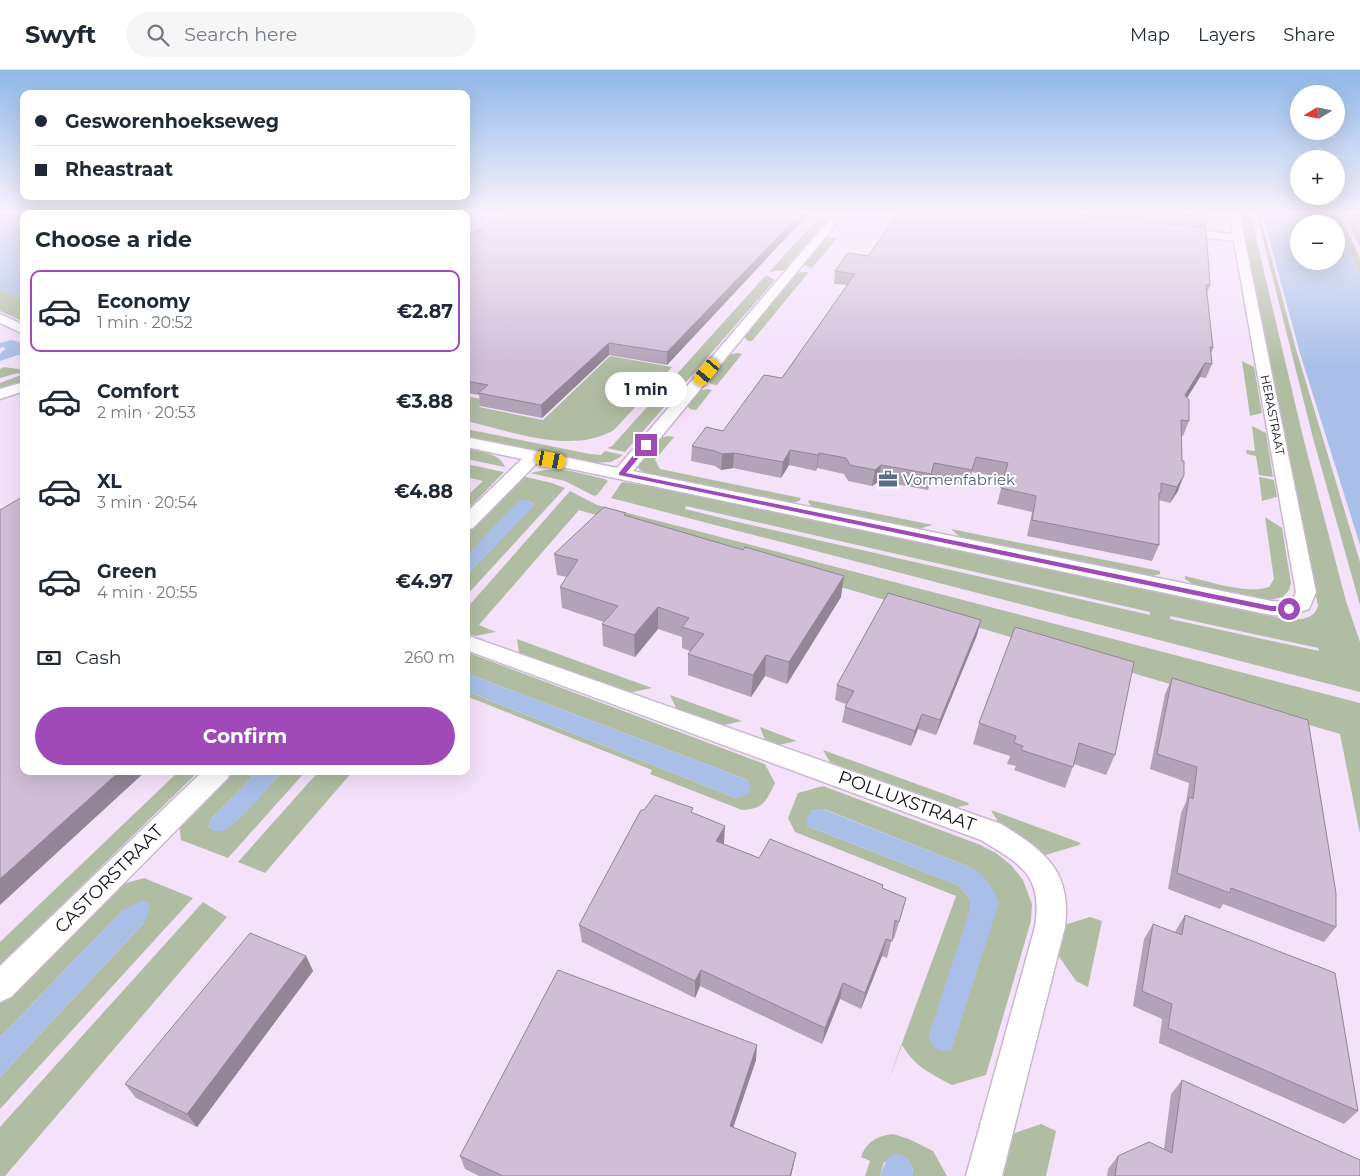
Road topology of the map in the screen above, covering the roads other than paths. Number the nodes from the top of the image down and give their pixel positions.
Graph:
1 (798, 264) edge
2 (1244, 264) edge
3 (0, 318) edge
4 (20, 328) edge
5 (20, 387) edge
6 (0, 394) edge
7 (470, 443) edge
8 (534, 456) junction
9 (621, 474) junction
10 (470, 520) edge
11 (470, 643) edge
12 (215, 775) edge
13 (0, 987) edge
14 (984, 1176) edge

1 - 9 street
2 - 9 street, HERASTRAAT
3 - 4 street
5 - 6 street
7 - 8 street
8 - 9 street
8 - 10 street
11 - 14 street, POLLUXSTRAAT
12 - 13 street, CASTORSTRAAT

